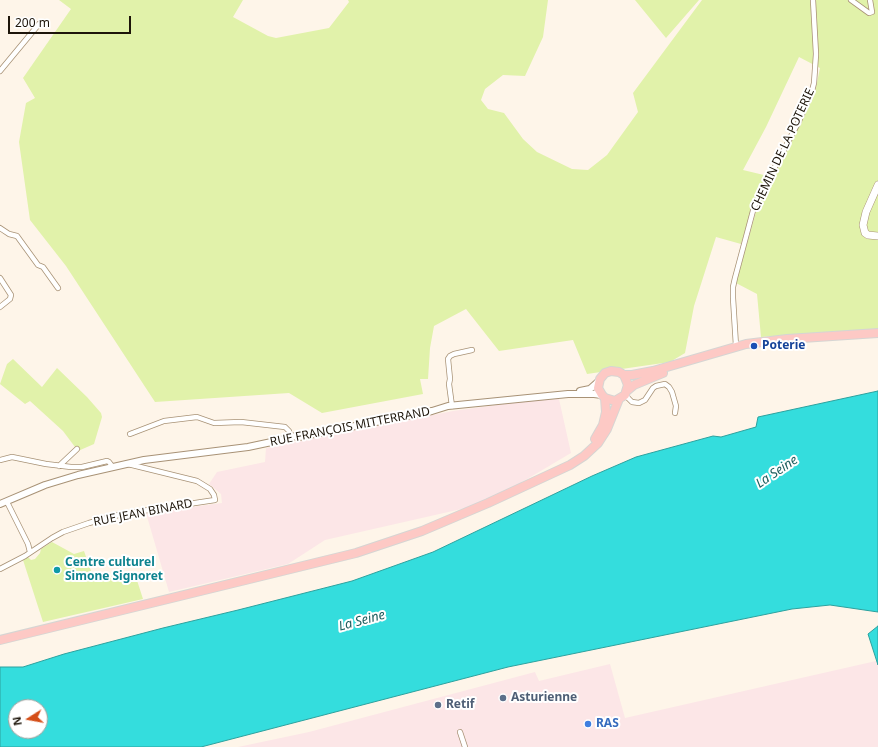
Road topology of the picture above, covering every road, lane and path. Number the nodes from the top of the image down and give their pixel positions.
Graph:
1 (813, 0) edge
2 (851, 0) edge
3 (870, 0) edge
4 (39, 24) dead end
5 (0, 71) edge
6 (878, 185) edge
7 (0, 228) edge
8 (878, 236) edge
9 (0, 278) edge
10 (58, 288) dead end
11 (0, 306) edge
12 (878, 333) edge
13 (736, 346) junction
14 (472, 350) dead end
15 (693, 360) junction
16 (624, 375) junction
17 (599, 381) junction
18 (568, 394) junction
19 (624, 395) junction
20 (603, 397) junction
21 (452, 406) junction
22 (675, 414) dead end
23 (130, 434) dead end
24 (290, 436) junction
25 (77, 449) dead end
26 (0, 460) edge
27 (126, 463) junction
28 (570, 464) junction
29 (59, 466) junction
30 (112, 466) junction
31 (7, 502) junction
32 (0, 504) edge
33 (30, 552) junction
34 (0, 569) edge
35 (0, 640) edge
36 (460, 732) dead end
37 (465, 747) edge

1 - 13 street, CHEMIN DE LA POTERIE
2 - 3 street
4 - 5 street
6 - 8 main road
7 - 10 street
9 - 11 street
12 - 13 main road
13 - 15 main road
14 - 21 street
15 - 16 main road
15 - 19 main road
16 - 17 main road
16 - 19 main road
17 - 18 street
17 - 20 main road
18 - 20 street
18 - 21 street, RUE FRANÇOIS MITTERRAND
19 - 20 main road
19 - 22 street
19 - 28 main road
20 - 28 main road
21 - 24 street, RUE FRANÇOIS MITTERRAND
23 - 24 street
24 - 27 street, RUE FRANÇOIS MITTERRAND
25 - 29 street
26 - 29 street
27 - 30 street
27 - 33 street, RUE JEAN BINARD
28 - 35 main road
29 - 30 street
30 - 31 street
31 - 32 street
31 - 33 street
33 - 34 street, RUE JEAN BINARD
36 - 37 street

